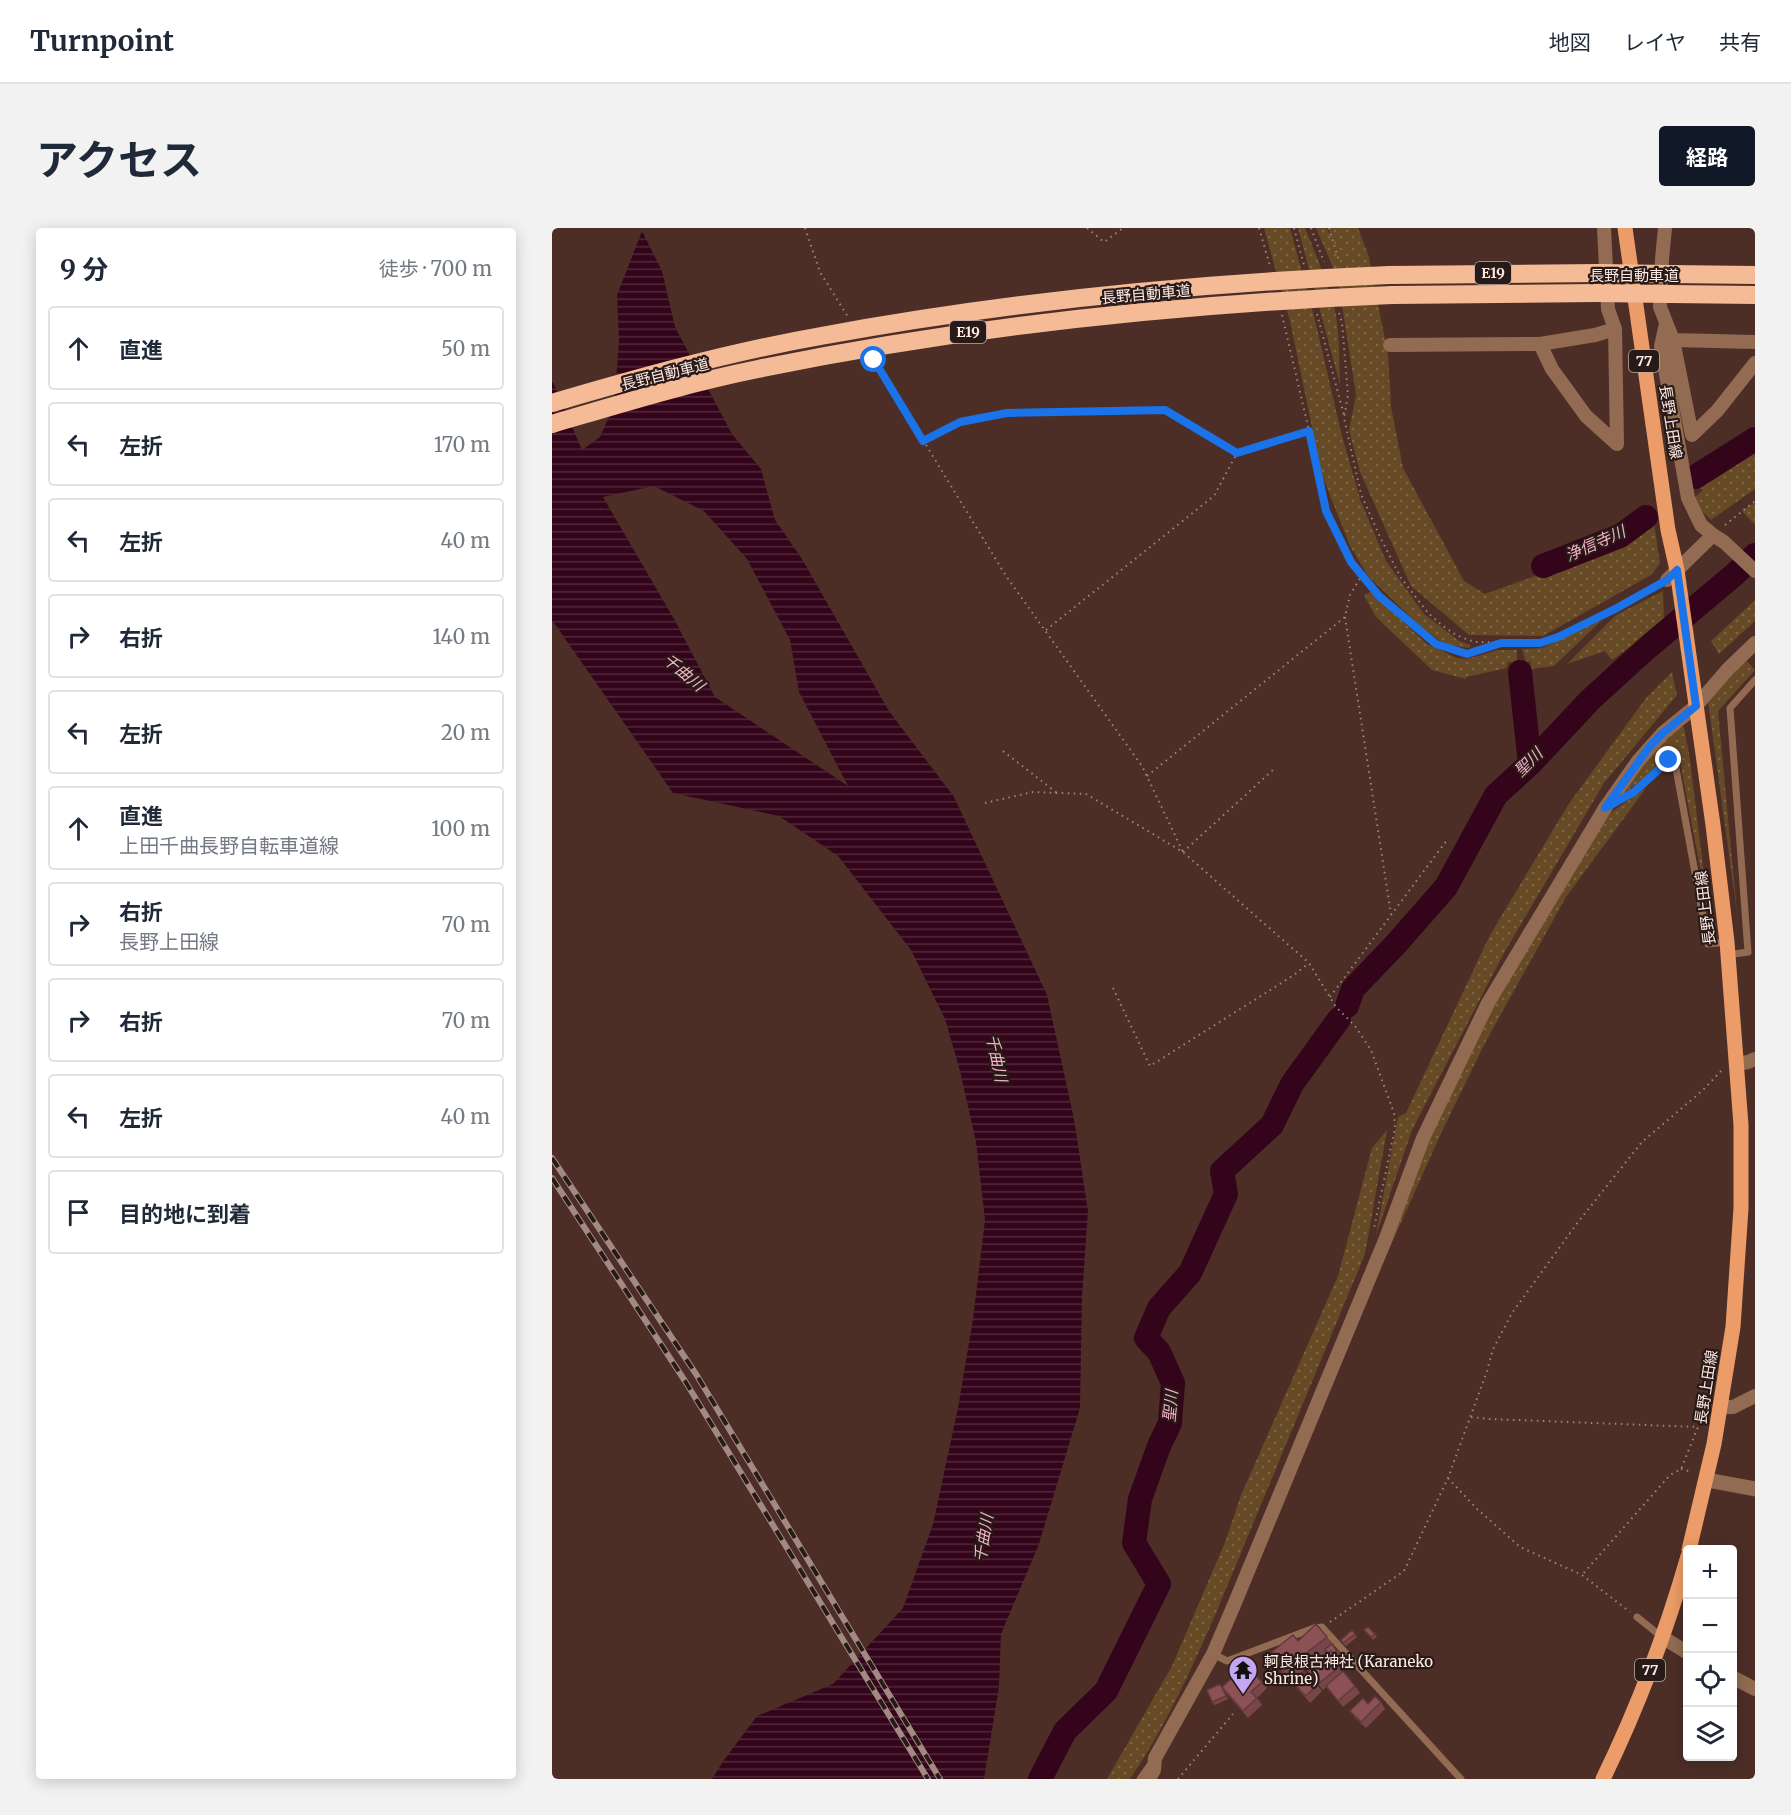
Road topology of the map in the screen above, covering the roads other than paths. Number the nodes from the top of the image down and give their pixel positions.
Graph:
1 (1604, 228) edge
2 (1625, 228) edge
3 (1665, 228) edge
4 (1755, 275) edge
5 (1755, 295) edge
6 (1666, 324) junction
7 (1615, 329) junction
8 (1673, 340) junction
9 (1755, 342) edge
10 (1540, 344) junction
11 (1390, 345) dead end
12 (1755, 363) edge
13 (552, 403) edge
14 (552, 424) edge
15 (1718, 539) junction
16 (1755, 571) edge
17 (1674, 579) junction
18 (1755, 644) edge
19 (1755, 680) edge
20 (1696, 706) junction
21 (1605, 808) junction
22 (1728, 949) junction
23 (1755, 1059) edge
24 (1737, 1064) junction
25 (1755, 1396) edge
26 (1721, 1407) junction
27 (1707, 1480) junction
28 (1755, 1489) edge
29 (1690, 1545) edge
30 (1683, 1572) edge
31 (1637, 1617) road end
32 (1662, 1637) junction
33 (1683, 1650) edge
34 (1213, 1654) junction
35 (1737, 1680) edge
36 (1755, 1689) edge
37 (1155, 1758) junction
38 (1140, 1779) edge
39 (1149, 1779) edge
40 (1461, 1779) edge
41 (1603, 1779) edge

1 - 7 street
2 - 17 main road, 長野上田線 / 77
3 - 6 street
4 - 13 highway, 長野自動車道 / E19, bridge
5 - 14 highway, 長野自動車道 / E19, bridge
6 - 8 street
6 - 15 street
7 - 10 street
7 - 10 street
8 - 9 street
8 - 12 street
10 - 11 street
15 - 16 street
15 - 17 street
17 - 20 main road, 長野上田線 / 77
18 - 20 street
19 - 22 lane
20 - 21 street
20 - 22 main road, 長野上田線 / 77
21 - 22 lane
21 - 34 street
22 - 24 main road, 長野上田線 / 77
23 - 24 street
24 - 26 main road, 長野上田線 / 77
25 - 26 street
26 - 27 main road, 長野上田線 / 77
27 - 28 street
27 - 29 main road, 長野上田線 / 77
30 - 32 main road, 77
31 - 32 lane
32 - 33 street
32 - 41 main road, 77
34 - 37 street
34 - 40 lane
35 - 36 street
37 - 38 lane
37 - 39 street

